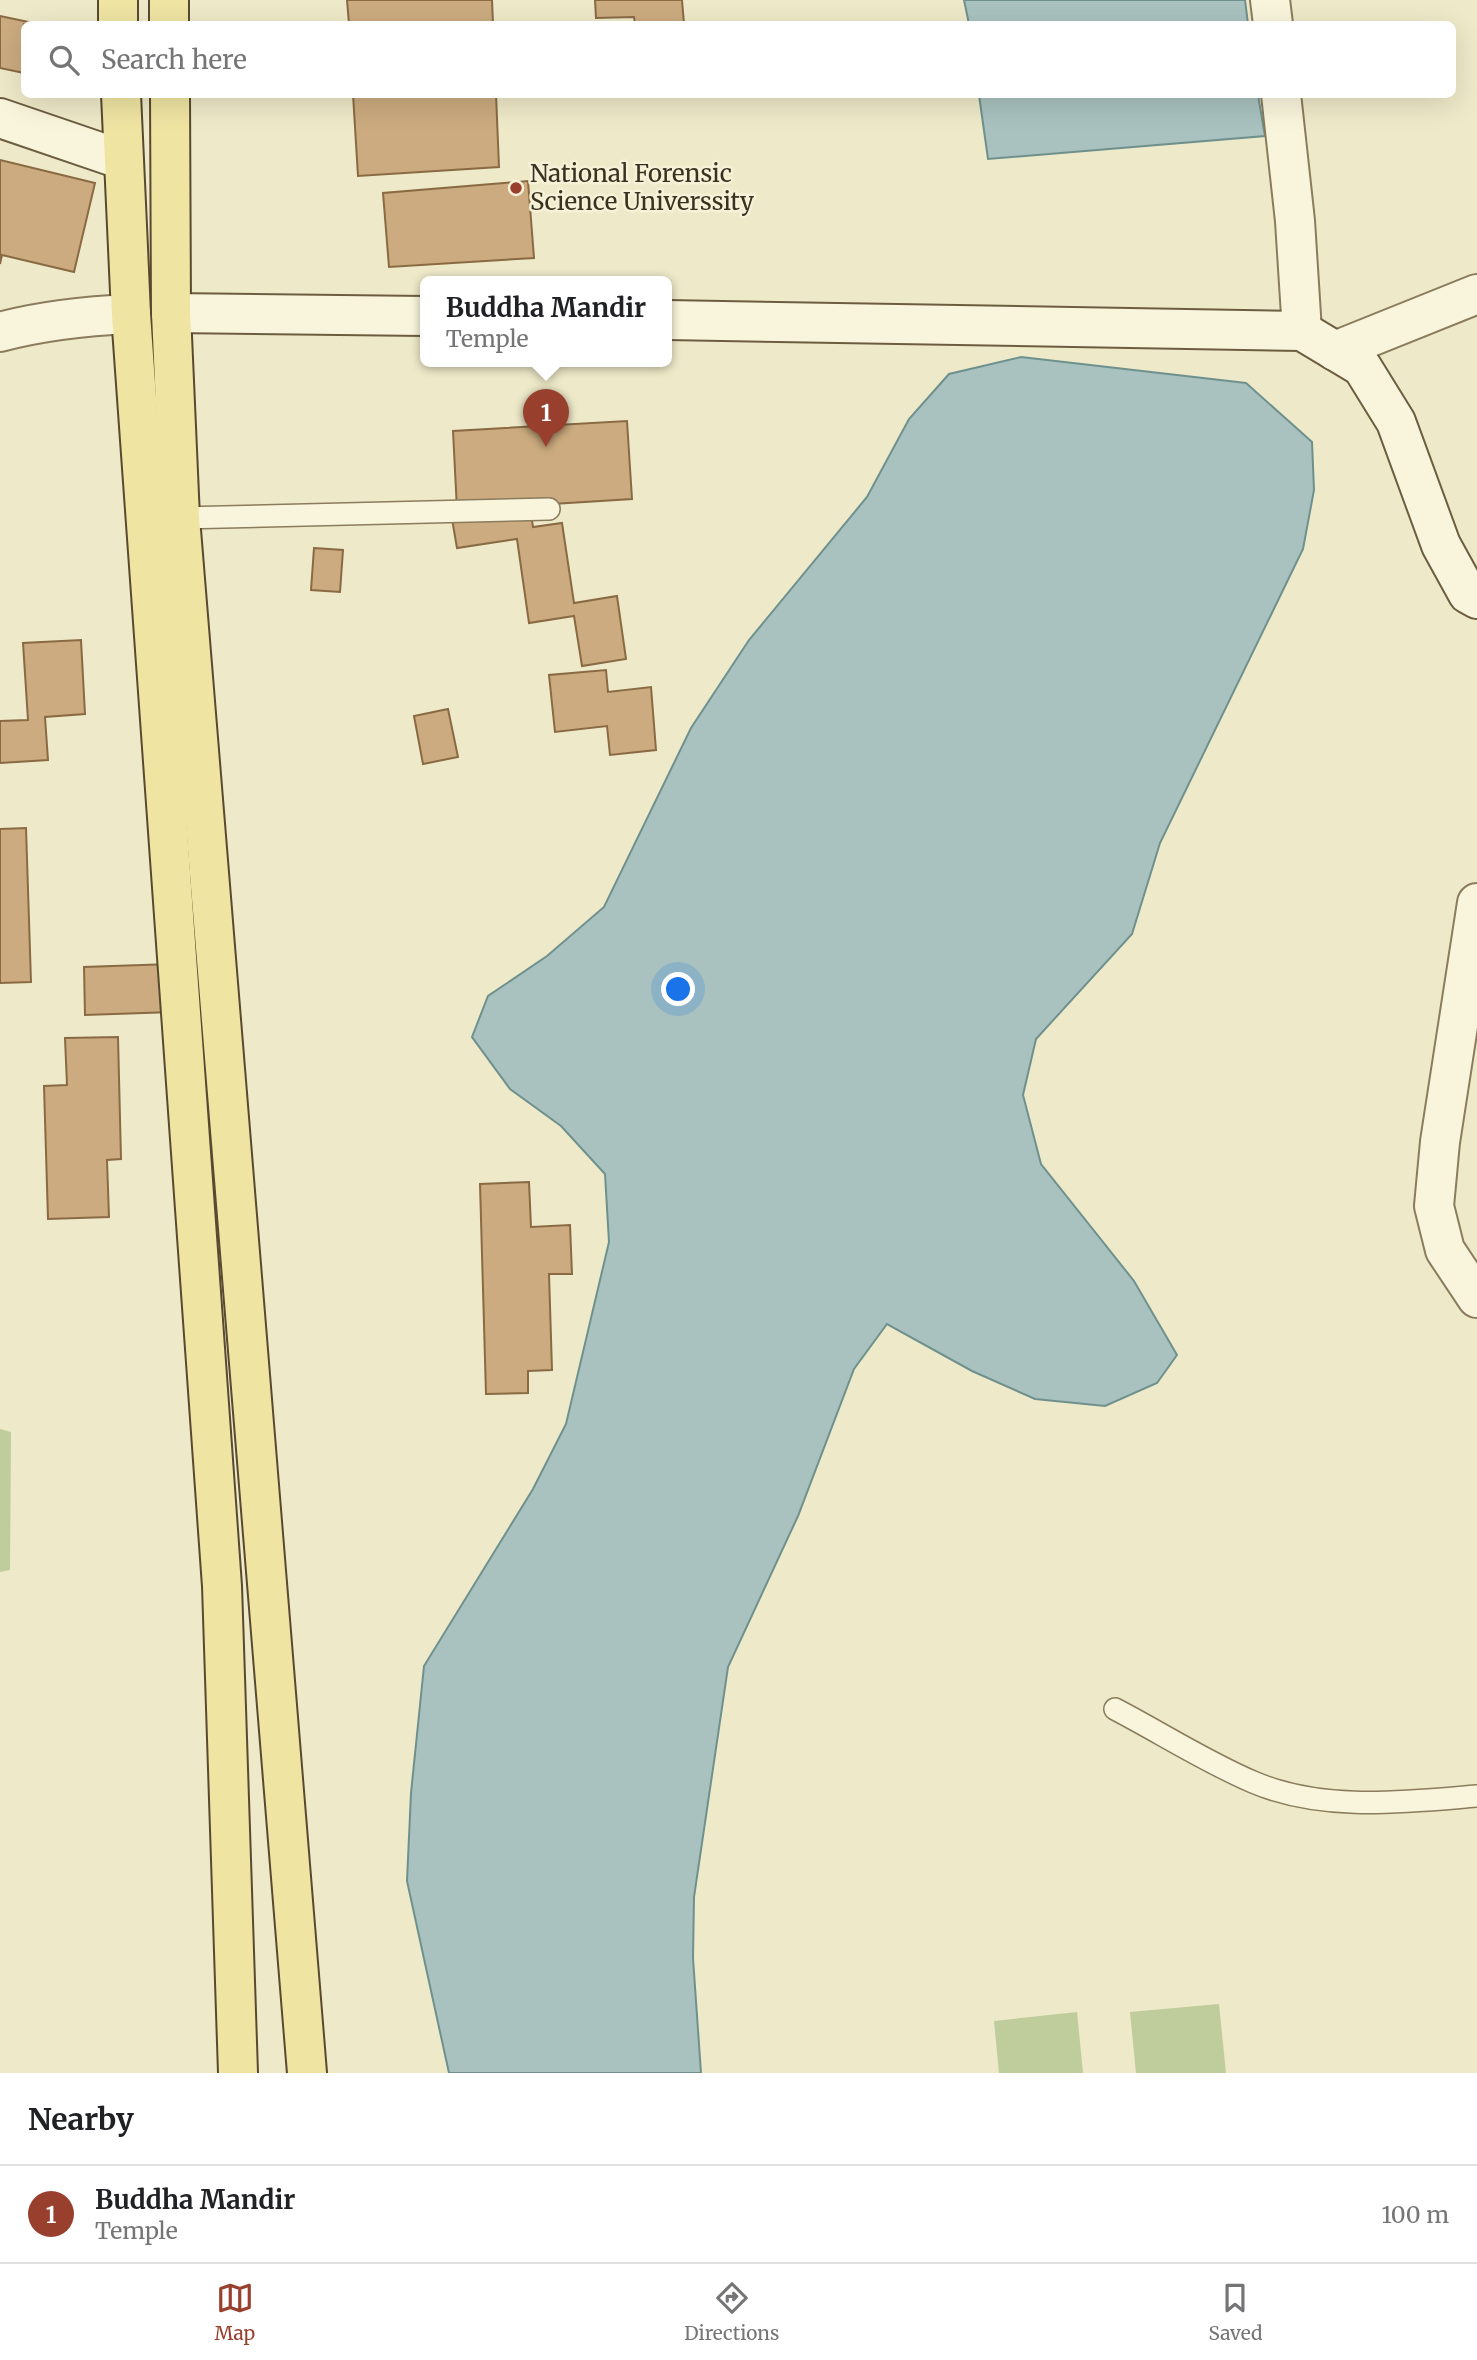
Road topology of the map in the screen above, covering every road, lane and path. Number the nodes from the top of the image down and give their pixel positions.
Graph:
1 (118, 0) edge
2 (169, 0) edge
3 (1270, 0) edge
4 (118, 21) edge
5 (169, 21) edge
6 (1273, 21) edge
7 (121, 98) edge
8 (170, 98) edge
9 (1281, 98) edge
10 (0, 118) edge
11 (123, 160) junction
12 (1477, 295) edge
13 (171, 313) junction
14 (131, 314) junction
15 (420, 316) edge
16 (672, 320) edge
17 (1302, 331) junction
18 (0, 332) edge
19 (1335, 351) junction
20 (549, 509) dead end
21 (180, 518) junction
22 (1477, 599) edge
23 (1477, 903) edge
24 (1477, 1298) edge
25 (1115, 1709) dead end
26 (1477, 1796) edge
27 (238, 2073) edge
28 (307, 2073) edge

1 - 4 main road
2 - 5 main road
3 - 6 street
7 - 11 main road
8 - 13 main road
9 - 17 street
10 - 11 street
11 - 14 main road
12 - 19 street
13 - 15 street
13 - 21 main road
14 - 18 street
14 - 27 main road
16 - 17 street
17 - 19 street
19 - 22 street
20 - 21 lane
21 - 28 main road
23 - 24 street
25 - 26 lane

